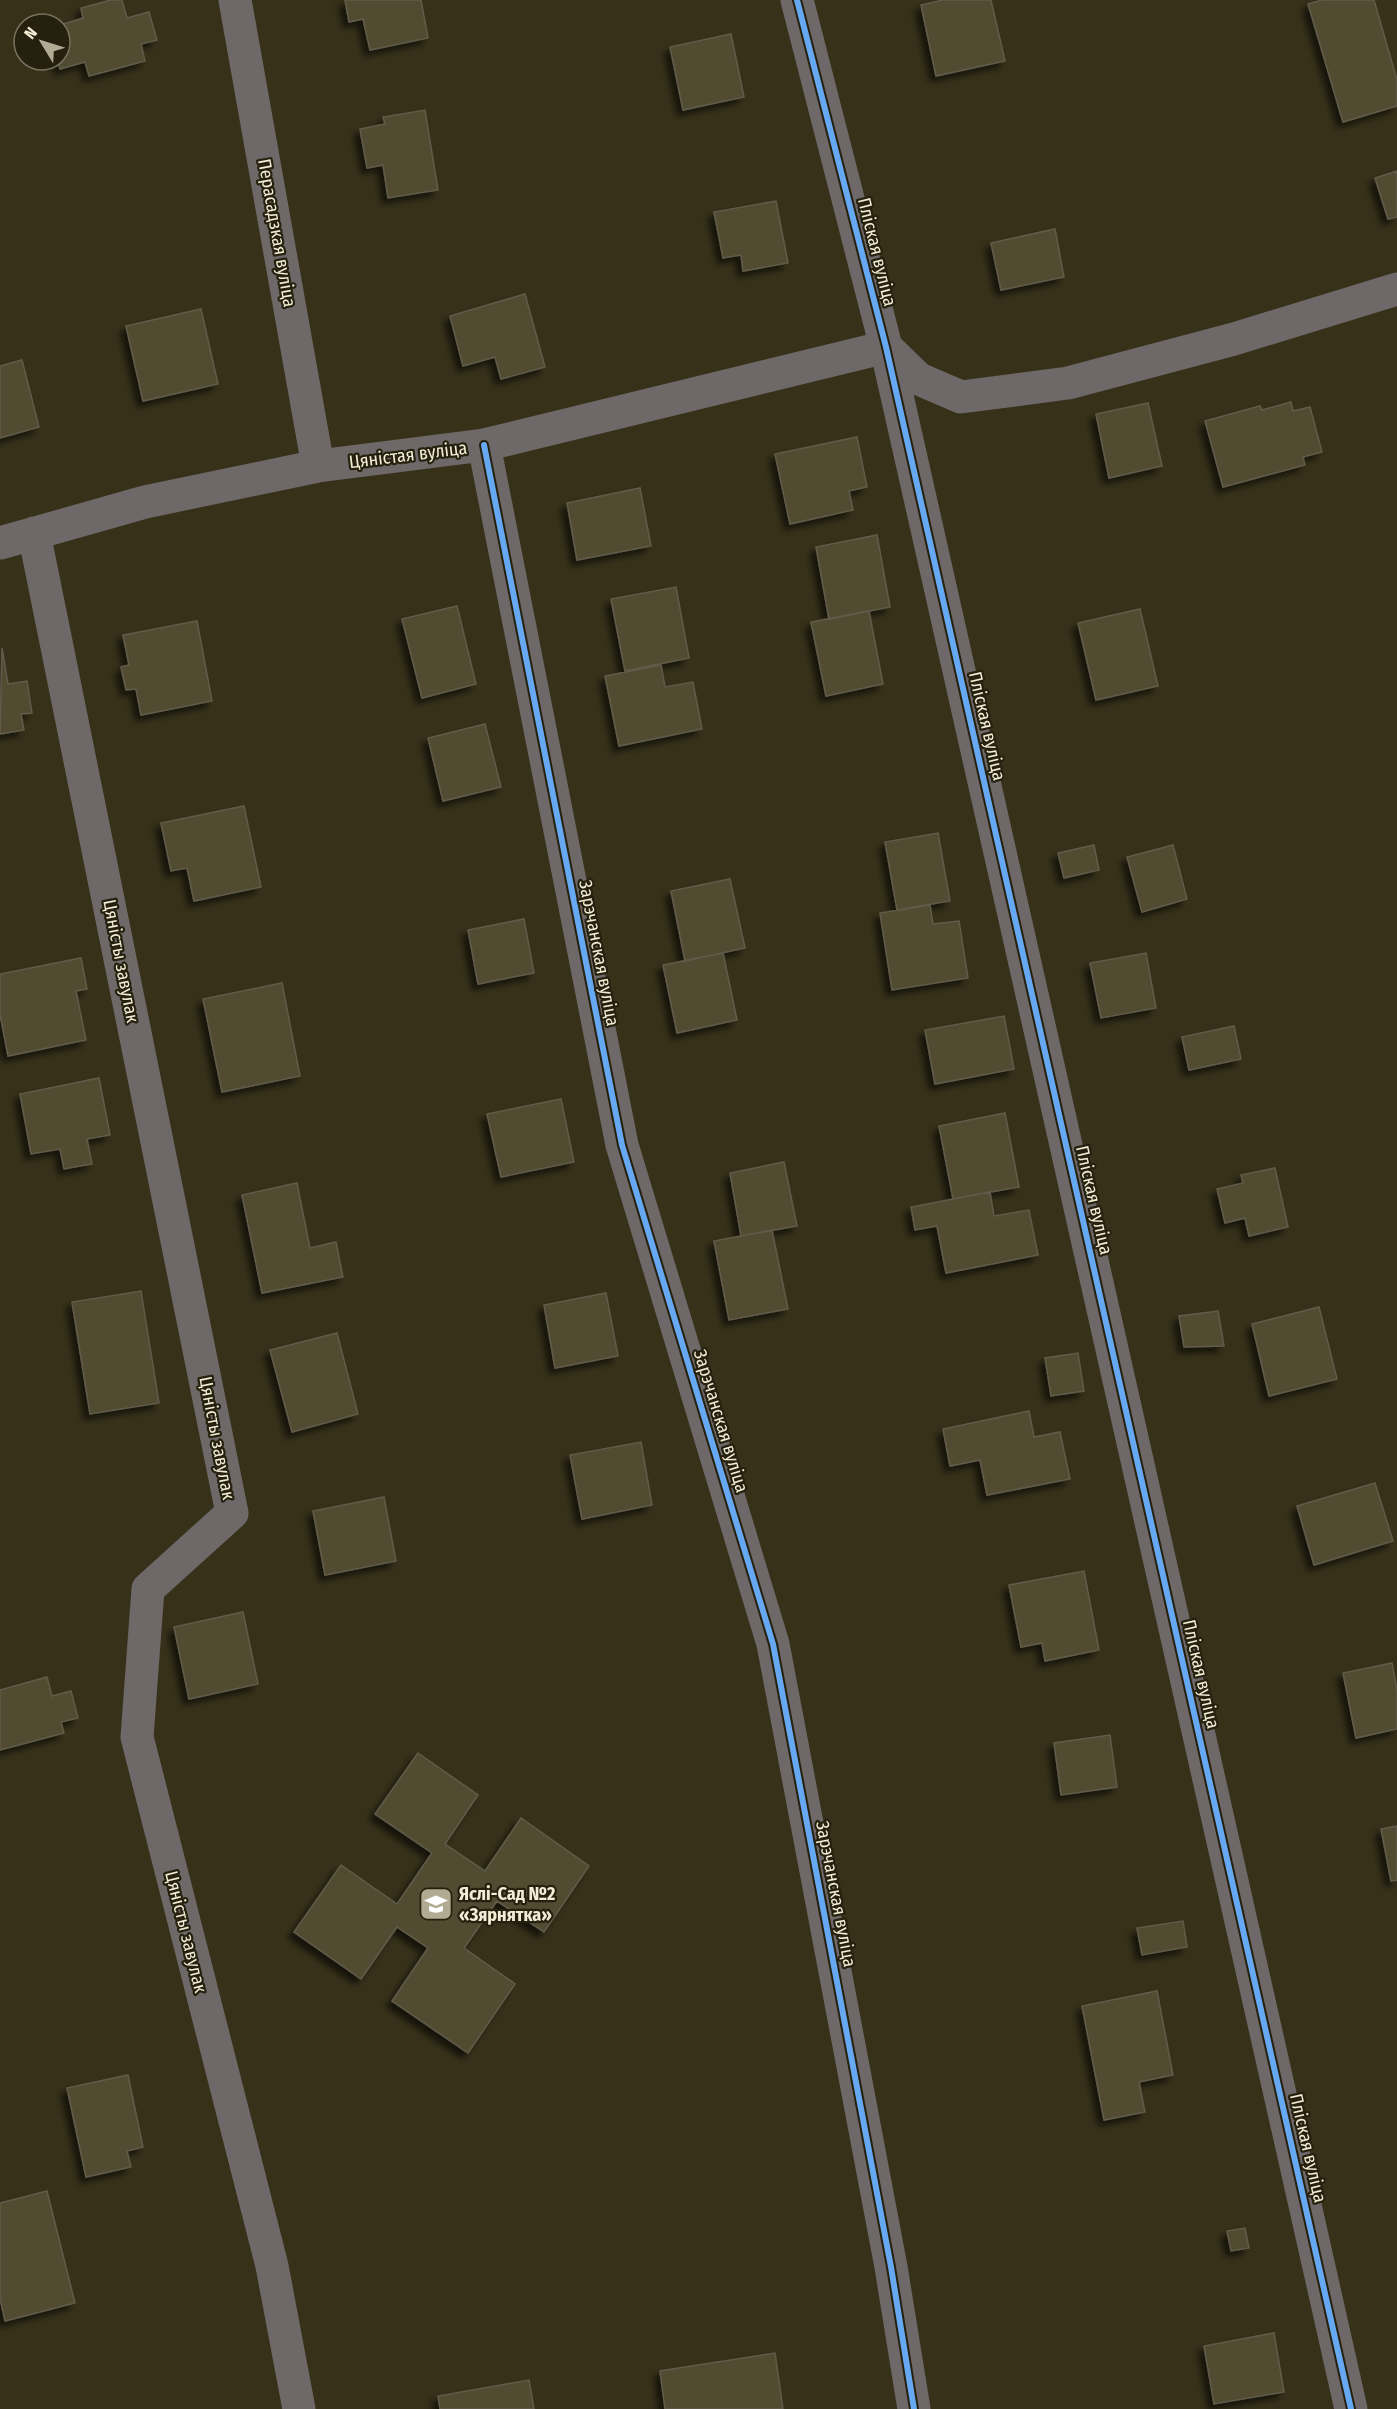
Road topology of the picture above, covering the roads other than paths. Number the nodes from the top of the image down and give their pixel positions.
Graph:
1 (235, 0) edge
2 (797, 0) edge
3 (1397, 289) edge
4 (886, 347) junction
5 (484, 445) junction
6 (318, 466) junction
7 (34, 533) junction
8 (0, 543) edge
9 (299, 2409) edge
10 (914, 2409) edge
11 (1351, 2409) edge

1 - 6 street, Перасадзкая вуліца
2 - 4 street, Пліская вуліца
3 - 4 street
4 - 5 street, Цяністая вуліца
4 - 11 street, Пліская вуліца
5 - 6 street, Цяністая вуліца
5 - 10 street, Зарэчанская вуліца
6 - 7 street, Цяністая вуліца
7 - 8 street, Цяністая вуліца
7 - 9 street, Цяністы завулак

